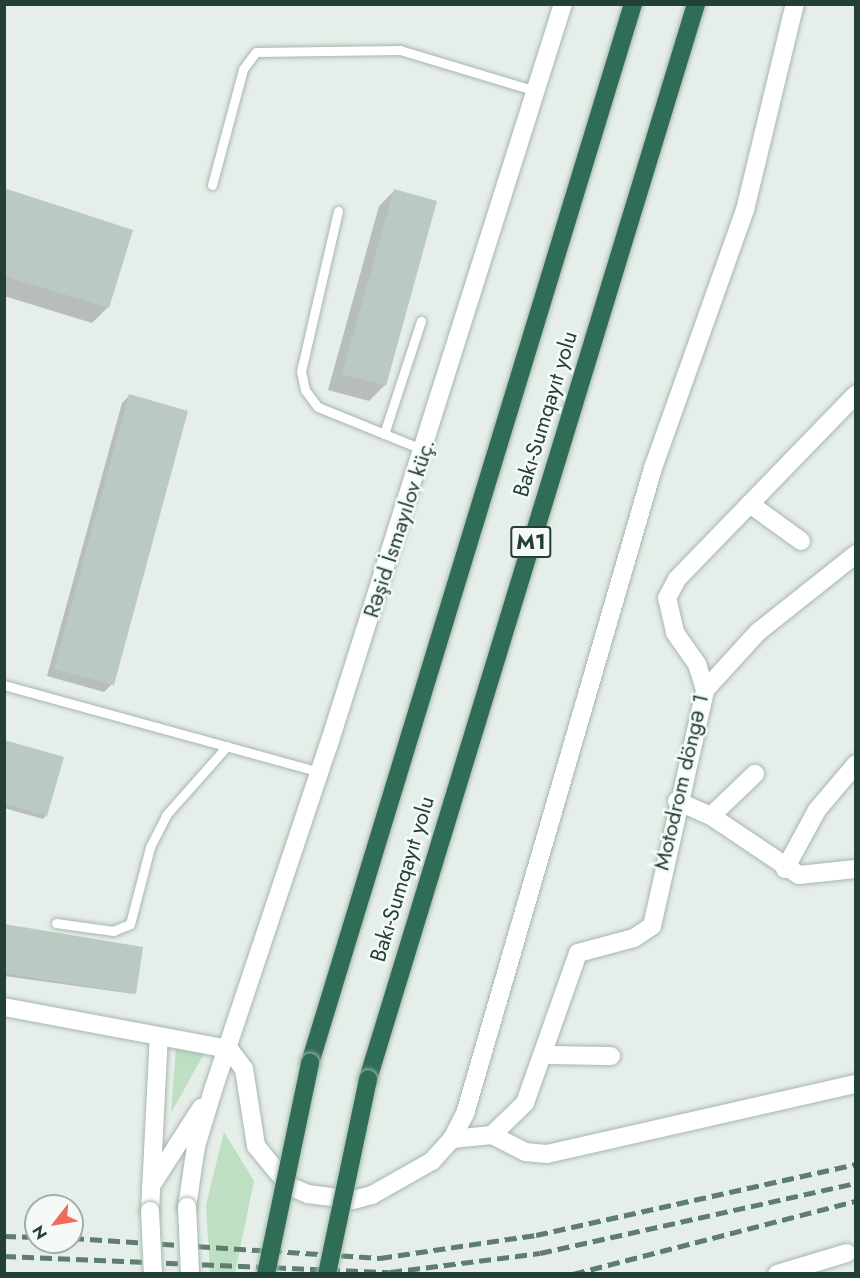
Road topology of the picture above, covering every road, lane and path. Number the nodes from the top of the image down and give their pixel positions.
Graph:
1 (563, 4) edge
2 (633, 4) edge
3 (696, 4) edge
4 (795, 4) edge
5 (536, 91) junction
6 (212, 185) dead end
7 (338, 212) dead end
8 (422, 321) dead end
9 (855, 394) edge
10 (384, 434) junction
11 (424, 450) junction
12 (750, 504) junction
13 (801, 541) dead end
14 (855, 554) edge
15 (4, 685) edge
16 (705, 690) junction
17 (227, 746) junction
18 (855, 764) edge
19 (320, 772) junction
20 (755, 774) dead end
21 (677, 801) junction
22 (711, 816) junction
23 (785, 869) junction
24 (855, 869) edge
25 (56, 923) dead end
26 (4, 1007) edge
27 (159, 1036) junction
28 (229, 1049) junction
29 (544, 1055) junction
30 (611, 1056) dead end
31 (855, 1084) edge
32 (214, 1087) junction
33 (492, 1135) junction
34 (452, 1139) junction
35 (150, 1187) junction
36 (847, 1253) dead end
37 (153, 1274) edge
38 (190, 1274) edge
39 (266, 1274) edge
40 (327, 1274) edge
41 (777, 1274) edge

1 - 5 street, Rəşid İsmayılov küç.
2 - 39 highway, Bakı-Sumqayıt yolu, bridge
3 - 40 highway, Bakı-Sumqayıt yolu / M1, bridge
4 - 34 street
5 - 6 lane
5 - 11 street, Rəşid İsmayılov küç.
7 - 10 lane
8 - 10 lane
9 - 12 street, Motodrom döngə 1
10 - 11 lane
11 - 19 street, Rəşid İsmayılov küç.
12 - 13 street
12 - 16 street, Motodrom döngə 1
14 - 16 street
15 - 17 lane
16 - 21 street, Motodrom döngə 1
17 - 19 lane
17 - 25 lane
18 - 23 street
19 - 28 street, Rəşid İsmayılov küç.
20 - 22 street
21 - 22 street
21 - 29 street, Motodrom döngə 1
22 - 23 street
23 - 24 street
26 - 27 street
27 - 28 street
27 - 35 street
28 - 32 street, Rəşid İsmayılov küç.
28 - 34 street
29 - 30 street
29 - 33 street, Motodrom döngə 1
31 - 33 street
32 - 35 street
32 - 38 street, bridge
33 - 34 street
35 - 37 street, bridge
36 - 41 street

